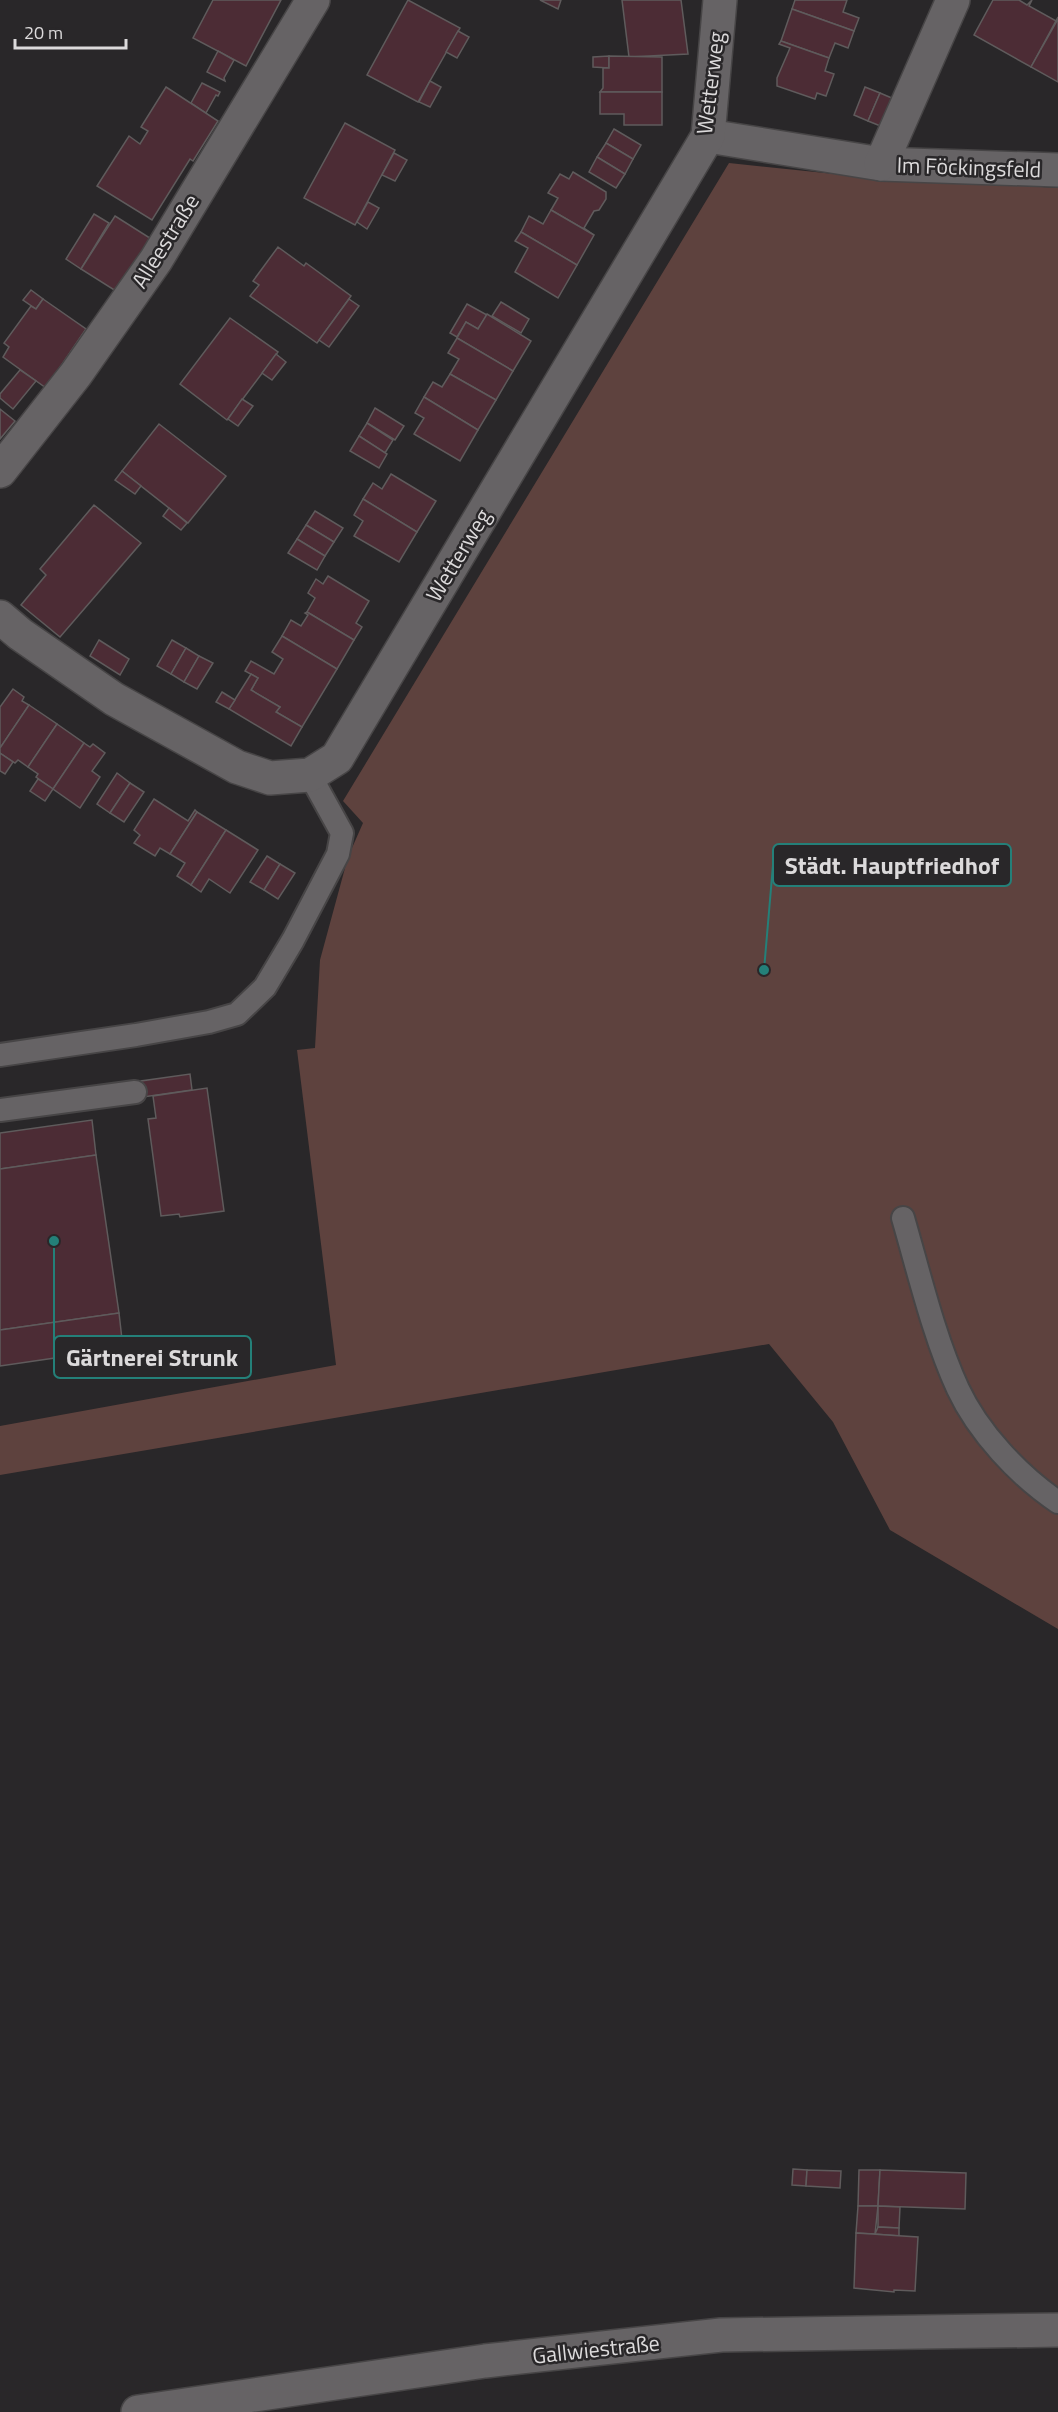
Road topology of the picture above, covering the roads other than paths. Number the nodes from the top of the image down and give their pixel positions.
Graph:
1 (313, 0) edge
2 (720, 0) edge
3 (953, 0) edge
4 (708, 136) junction
5 (881, 164) junction
6 (1058, 170) edge
7 (0, 471) edge
8 (0, 617) edge
9 (310, 775) junction
10 (0, 1055) edge
11 (135, 1092) dead end
12 (0, 1110) edge
13 (903, 1218) dead end
14 (1058, 1502) edge
15 (1058, 2330) edge
16 (138, 2412) edge

1 - 7 street, Alleestraße
2 - 4 street, Wetterweg
3 - 5 street, Im Föckingsfeld
4 - 5 street, Im Föckingsfeld
4 - 9 street, Wetterweg
5 - 6 street, Im Föckingsfeld
8 - 9 street, Wetterweg
9 - 10 lane
11 - 12 lane
13 - 14 lane
15 - 16 street, Gallwiestraße

